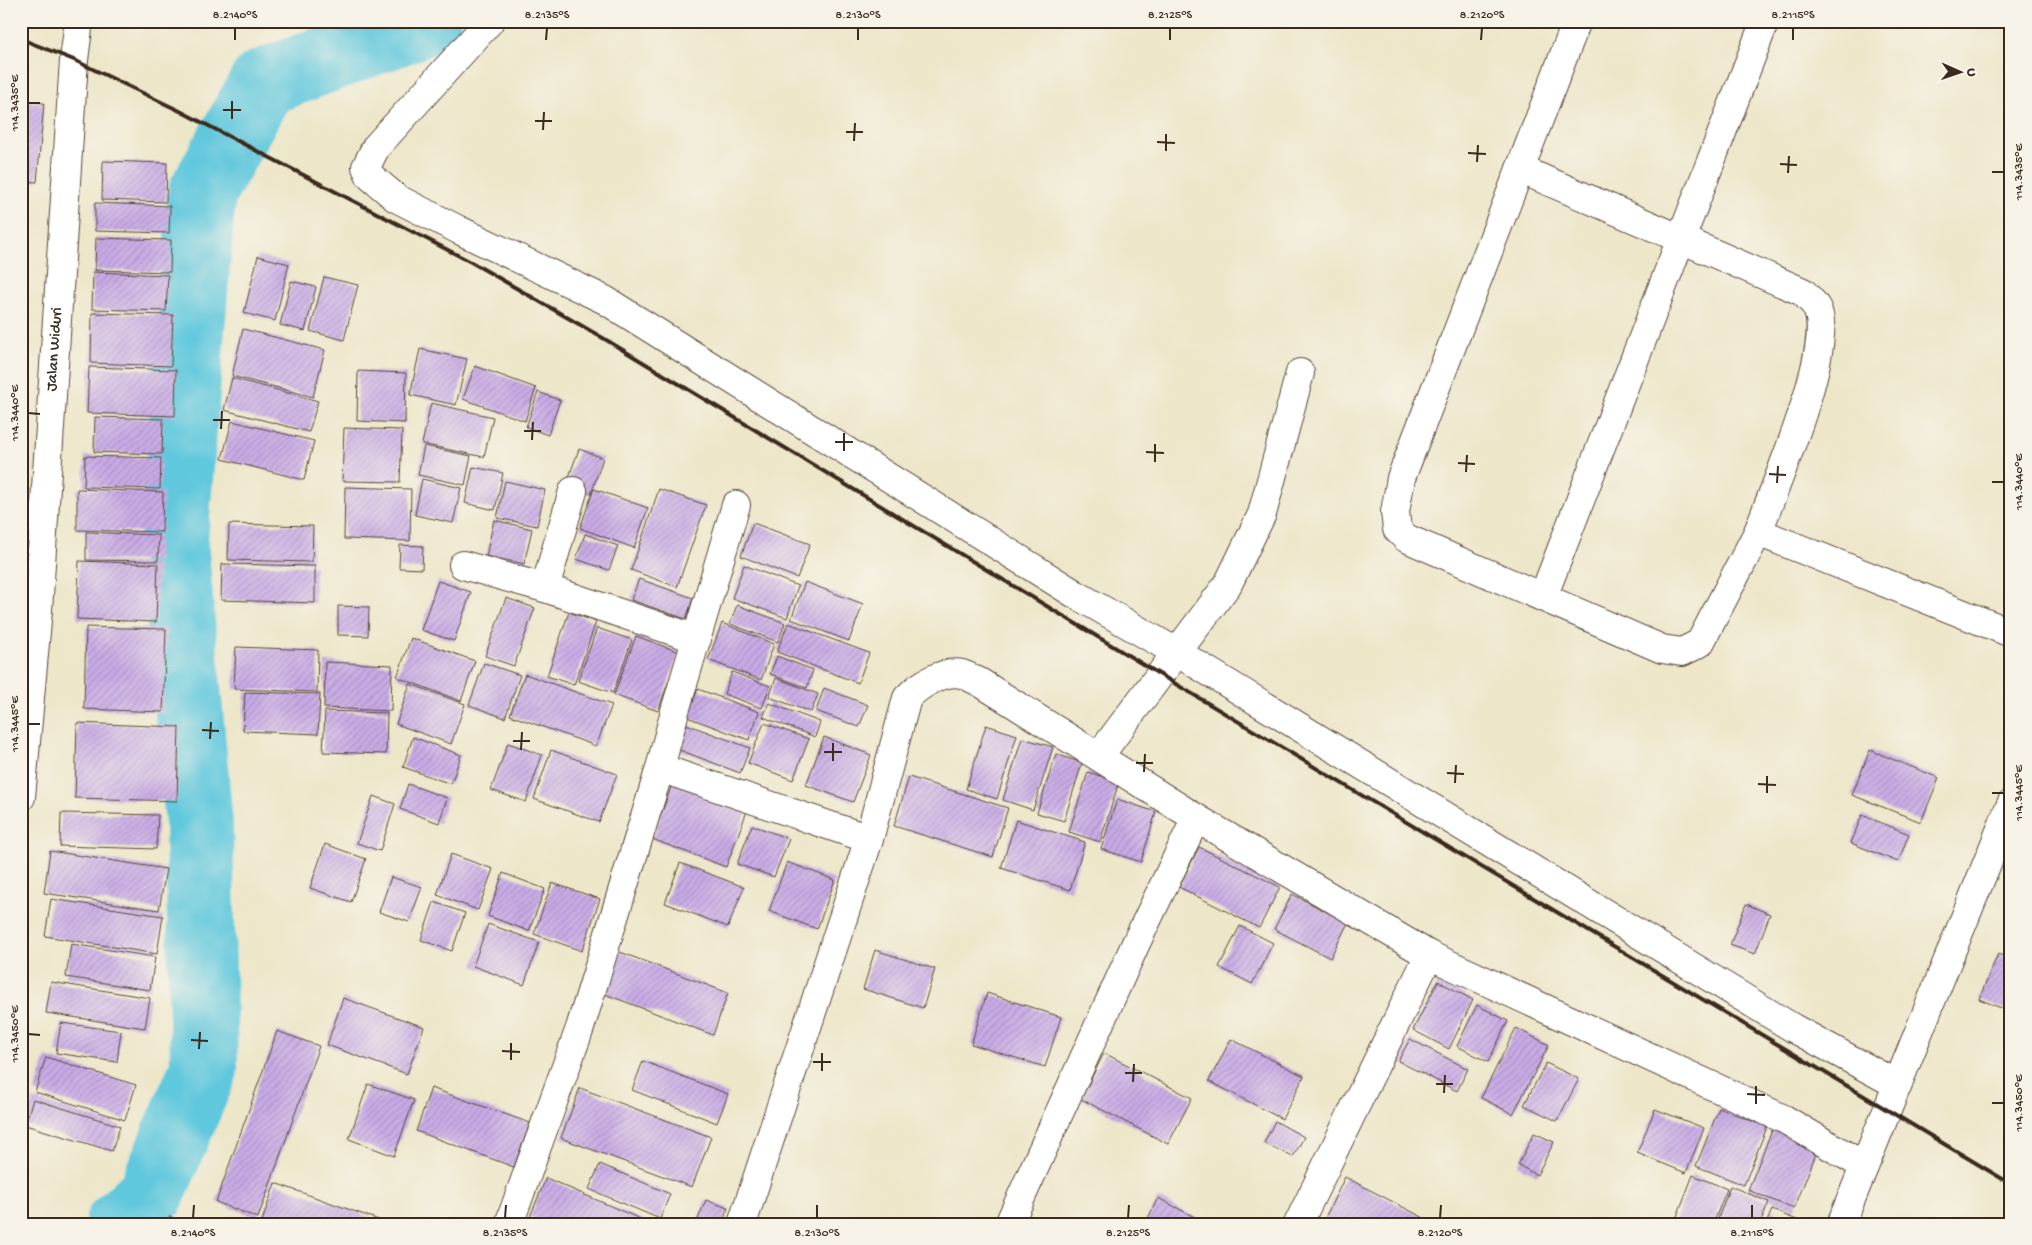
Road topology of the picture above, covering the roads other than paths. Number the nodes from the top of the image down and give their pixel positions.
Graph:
1 (78, 21) edge
2 (490, 21) edge
3 (1577, 21) edge
4 (1766, 21) edge
5 (1520, 169) junction
6 (1680, 239) junction
7 (1300, 373) dead end
8 (573, 491) dead end
9 (736, 505) dead end
10 (1758, 532) junction
11 (463, 565) dead end
12 (544, 588) junction
13 (1543, 597) junction
14 (2011, 633) edge
15 (697, 639) junction
16 (1178, 653) junction
17 (1099, 756) junction
18 (660, 768) junction
19 (21, 797) edge
20 (2011, 804) edge
21 (1196, 818) junction
22 (869, 839) junction
23 (1429, 956) junction
24 (1898, 1085) junction
25 (1864, 1166) junction
26 (509, 1224) edge
27 (742, 1224) edge
28 (1009, 1224) edge
29 (1298, 1224) edge
30 (1841, 1224) edge

1 - 19 street, Jalan Widuri
2 - 16 street
3 - 5 street
4 - 6 street
5 - 6 street
5 - 13 street
6 - 10 street
6 - 13 street
7 - 16 street
8 - 12 street
9 - 15 street
10 - 13 street
10 - 14 street
11 - 12 street
12 - 15 street
15 - 18 street
16 - 17 street
16 - 24 street
17 - 21 street
17 - 22 street
18 - 22 street
18 - 26 street
20 - 24 street
21 - 23 street
21 - 28 street
22 - 27 street
23 - 25 street
23 - 29 street
24 - 25 street
25 - 30 street

